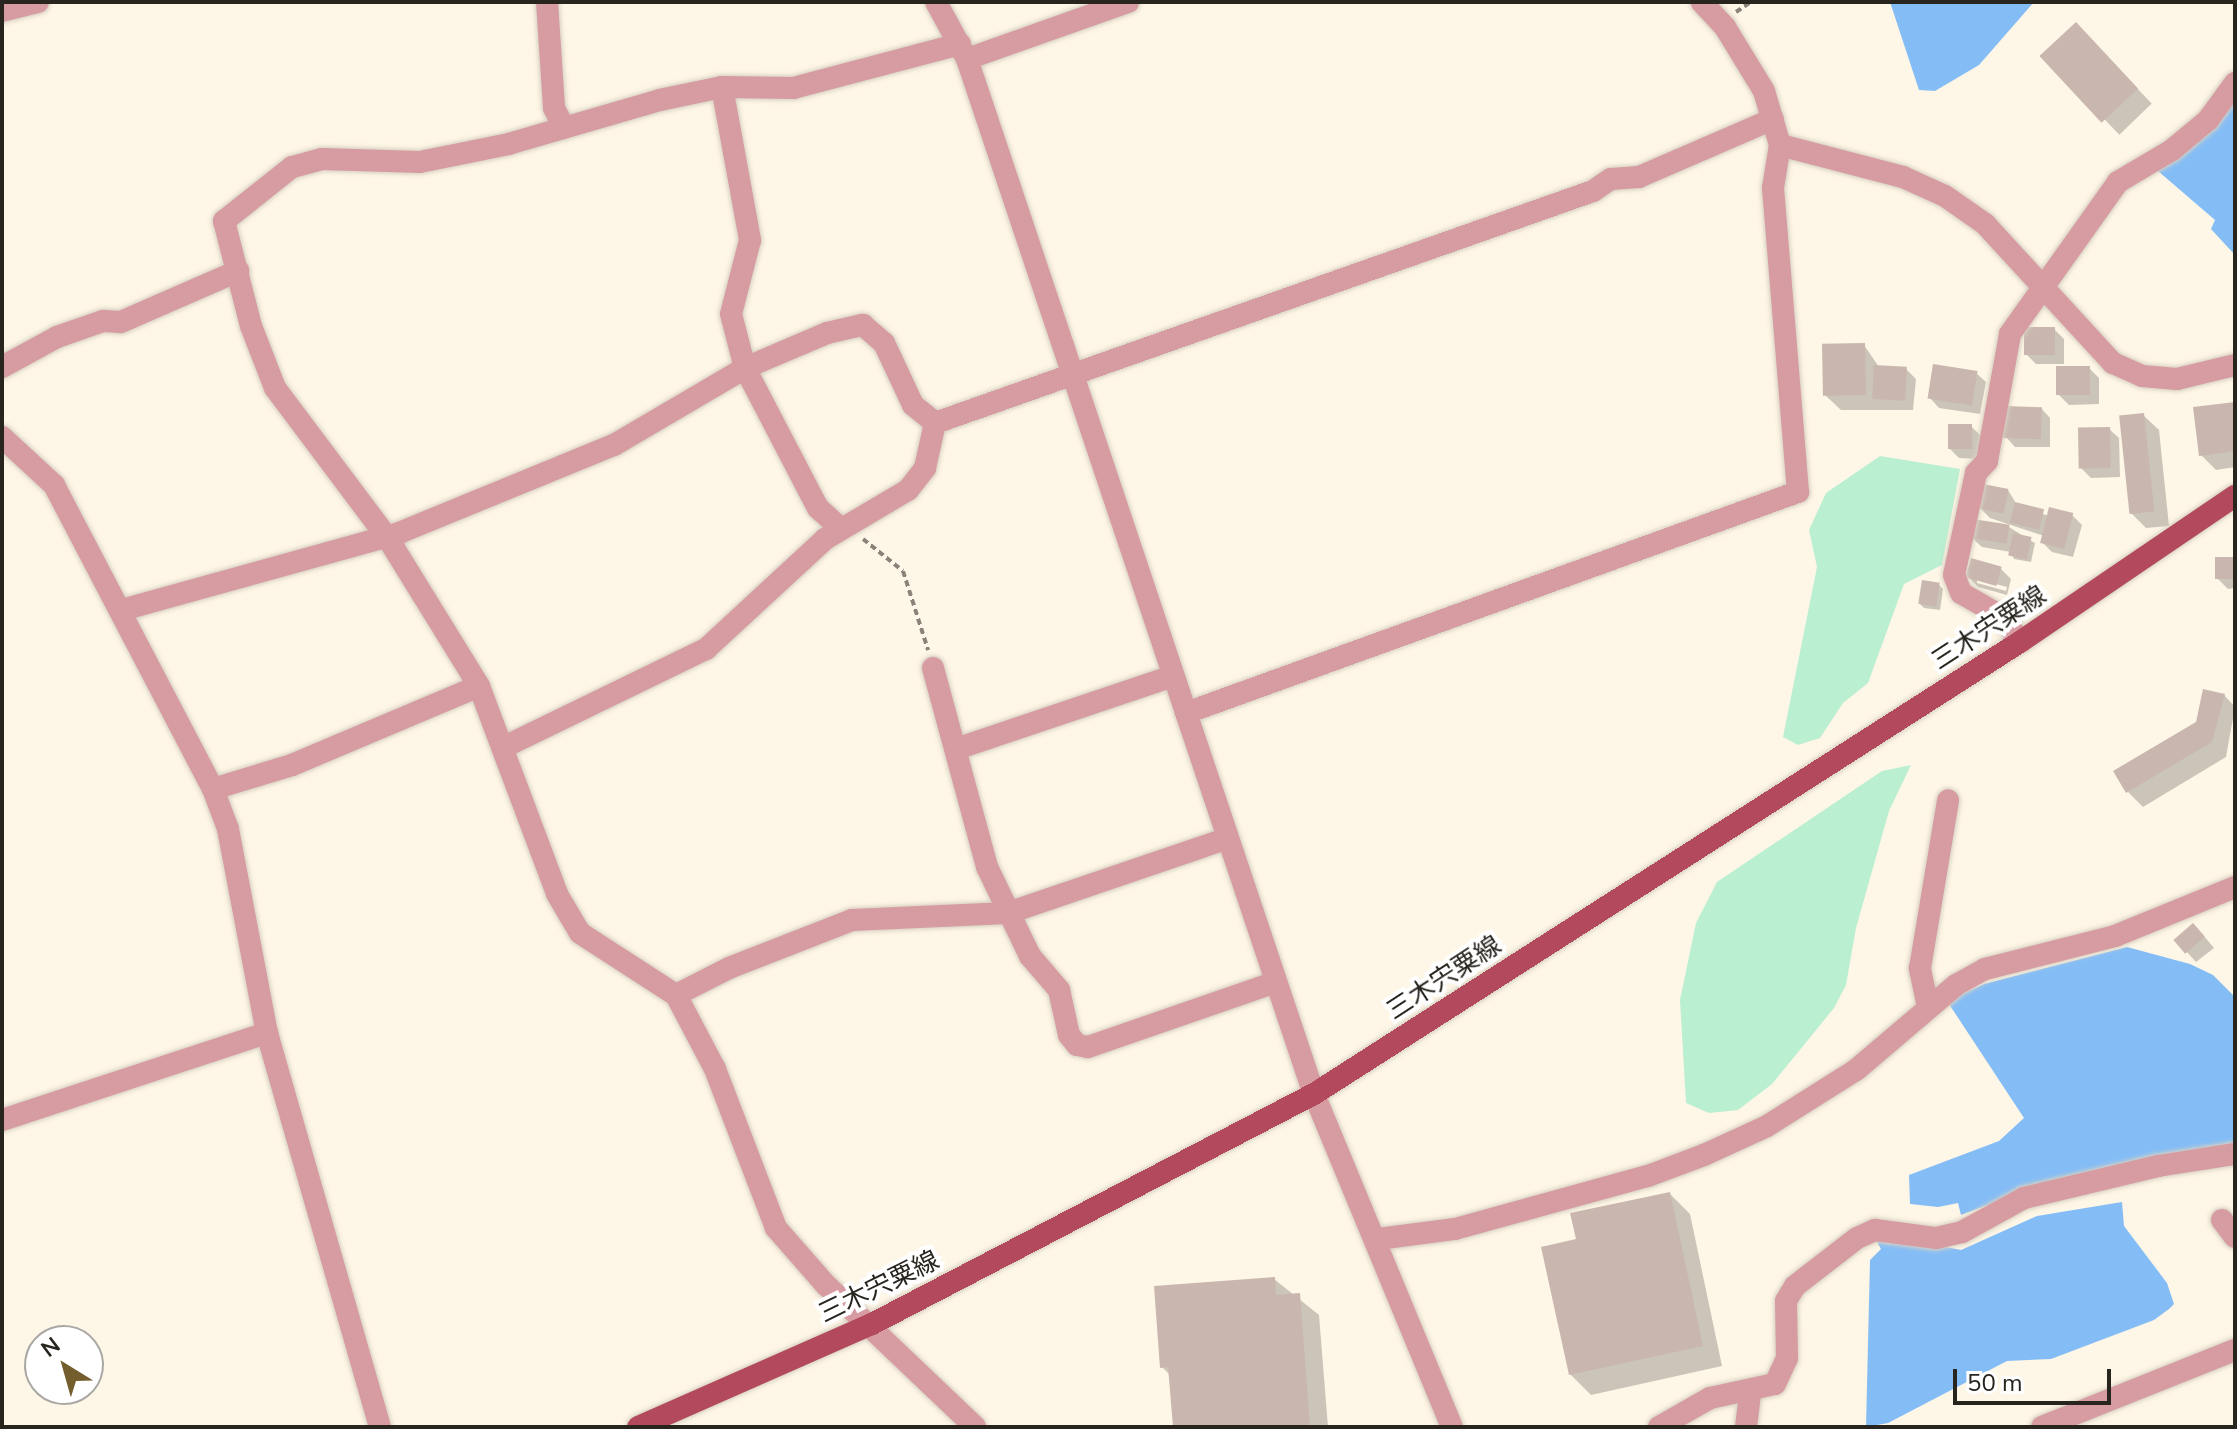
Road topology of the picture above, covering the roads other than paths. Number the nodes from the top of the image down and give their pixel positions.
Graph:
1 (38, 2) edge
2 (547, 2) edge
3 (936, 2) edge
4 (1128, 2) edge
5 (1702, 2) edge
6 (2, 11) edge
7 (963, 52) junction
8 (2235, 83) edge
9 (722, 87) junction
10 (1773, 119) junction
11 (564, 128) junction
12 (1780, 145) junction
13 (238, 271) junction
14 (2040, 287) junction
15 (2235, 365) edge
16 (2, 367) edge
17 (745, 368) junction
18 (1074, 378) junction
19 (935, 423) junction
20 (2, 437) edge
21 (2235, 496) edge
22 (840, 528) junction
23 (387, 537) junction
24 (122, 610) junction
25 (2020, 642) junction
26 (933, 668) road end
27 (1173, 676) junction
28 (479, 686) junction
29 (1186, 713) junction
30 (504, 747) junction
31 (956, 749) junction
32 (213, 789) junction
33 (1948, 800) dead end
34 (1228, 838) junction
35 (2231, 895) edge
36 (1008, 913) junction
37 (1276, 982) junction
38 (676, 995) junction
39 (1928, 1007) junction
40 (267, 1033) junction
41 (1314, 1094) junction
42 (2, 1120) edge
43 (2235, 1154) edge
44 (1378, 1239) junction
45 (872, 1324) junction
46 (2235, 1350) edge
47 (1750, 1393) junction
48 (380, 1427) edge
49 (638, 1427) edge
50 (975, 1427) edge
51 (1452, 1427) edge
52 (1659, 1427) edge
53 (1746, 1427) edge
54 (2042, 1427) edge

1 - 6 street
2 - 11 street
3 - 7 street
4 - 7 street
5 - 10 street
7 - 9 street
7 - 18 street
8 - 14 street
9 - 11 street
9 - 17 street
10 - 12 street
10 - 18 street
11 - 13 street
12 - 14 street
12 - 29 street
13 - 16 street
13 - 23 street
14 - 15 street
14 - 25 street
17 - 19 street
17 - 22 street
17 - 23 street
18 - 19 street
18 - 27 street
19 - 22 street
20 - 24 street
21 - 25 main road, 三木宍粟線
22 - 30 street
23 - 24 street
23 - 28 street
24 - 32 street
25 - 41 main road, 三木宍粟線
26 - 31 street
27 - 29 street
27 - 31 street
28 - 30 street
28 - 32 street
29 - 34 street
30 - 38 street
31 - 36 street
32 - 40 street
33 - 39 street
34 - 36 street
34 - 37 street
35 - 39 street
36 - 37 street
36 - 38 street
37 - 41 street
38 - 45 street
39 - 44 street
40 - 42 street
40 - 48 street
41 - 44 street
41 - 45 main road, 三木宍粟線
43 - 47 street
44 - 51 street
45 - 49 main road, 三木宍粟線
45 - 50 street
46 - 54 street
47 - 52 street
47 - 53 street

